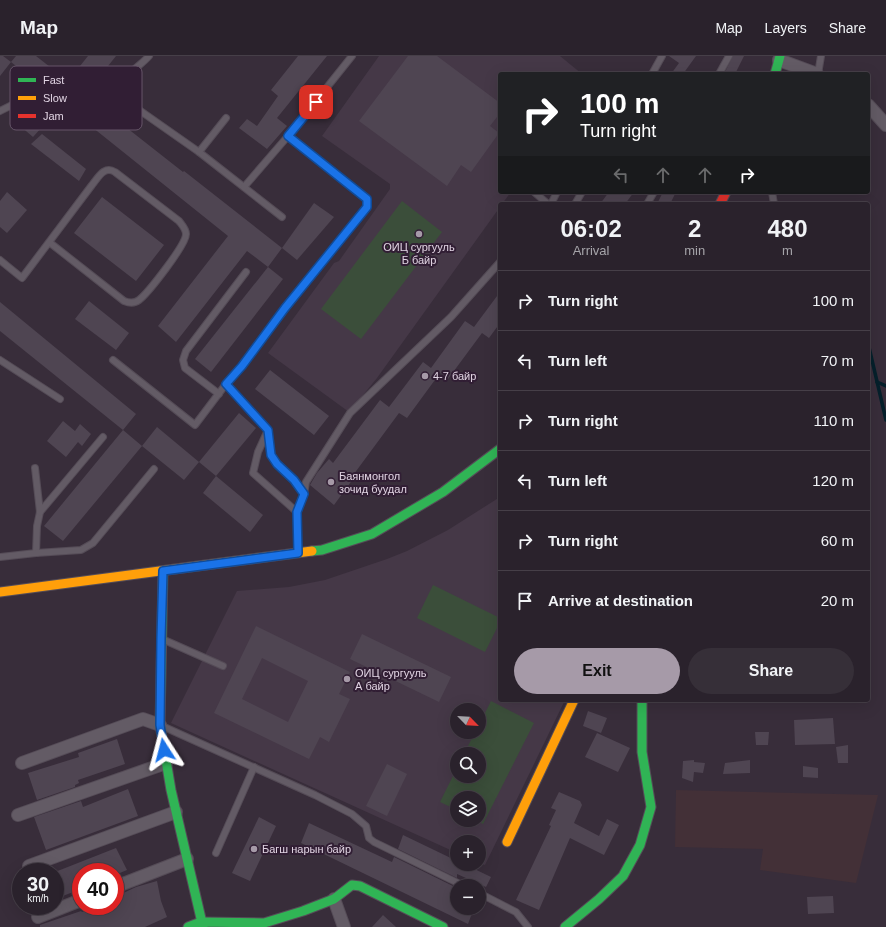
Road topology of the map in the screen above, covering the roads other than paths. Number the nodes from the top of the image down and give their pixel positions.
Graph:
1 (149, 56) edge
2 (352, 56) edge
3 (662, 56) edge
4 (729, 56) edge
5 (821, 56) edge
6 (780, 58) edge
7 (138, 66) edge
8 (653, 72) edge
9 (720, 72) edge
10 (776, 72) edge
11 (813, 72) edge
12 (818, 72) edge
13 (10, 106) edge
14 (870, 107) edge
15 (0, 111) edge
16 (142, 112) edge
17 (226, 118) dead end
18 (886, 125) edge
19 (288, 136) junction
20 (199, 152) junction
21 (244, 187) junction
22 (536, 194) edge
23 (546, 202) edge
24 (282, 217) dead end
25 (49, 242) junction
26 (0, 260) edge
27 (498, 264) edge
28 (246, 272) dead end
29 (0, 360) edge
30 (113, 360) dead end
31 (226, 384) junction
32 (219, 394) junction
33 (60, 399) dead end
34 (268, 430) junction
35 (103, 437) dead end
36 (498, 451) edge
37 (35, 468) dead end
38 (154, 469) dead end
39 (304, 494) junction
40 (40, 512) junction
41 (297, 512) junction
42 (36, 553) junction
43 (298, 553) junction
44 (0, 557) edge
45 (163, 571) junction
46 (0, 592) edge
47 (161, 638) junction
48 (223, 666) dead end
49 (573, 702) edge
50 (642, 702) edge
51 (160, 725) junction
52 (22, 763) dead end
53 (166, 763) junction
54 (254, 767) junction
55 (176, 812) junction
56 (18, 815) dead end
57 (507, 842) dead end
58 (216, 853) dead end
59 (187, 859) junction
60 (37, 863) edge
61 (450, 879) edge
62 (124, 884) edge
63 (486, 897) edge
64 (334, 900) junction
65 (72, 904) edge
66 (38, 917) dead end
67 (202, 924) edge
68 (188, 927) edge
69 (344, 927) edge
70 (443, 927) edge
71 (528, 927) edge
72 (565, 927) edge

1 - 7 lane
2 - 19 lane
3 - 8 lane
4 - 9 lane
5 - 12 lane
6 - 10 street
6 - 11 street
13 - 15 lane
14 - 18 street
16 - 20 lane
17 - 20 lane
19 - 21 lane
19 - 31 lane
20 - 21 lane
21 - 24 lane
22 - 23 lane
25 - 25 lane
25 - 26 lane
27 - 39 lane
28 - 32 lane
29 - 33 lane
30 - 32 lane
31 - 32 lane
31 - 34 lane
34 - 39 lane
34 - 41 lane
35 - 40 lane
36 - 43 street
37 - 40 lane
38 - 42 lane
39 - 41 lane
40 - 42 lane
41 - 43 lane
42 - 44 lane
43 - 45 street
45 - 46 street
45 - 47 street
47 - 48 lane
47 - 51 street
49 - 57 street
50 - 72 street
51 - 52 street
51 - 53 street
51 - 54 lane
53 - 55 street
53 - 56 street
54 - 58 lane
54 - 61 lane
55 - 59 street
55 - 60 street
59 - 62 street
59 - 67 street
63 - 71 lane
64 - 67 street
64 - 69 street
64 - 70 street
65 - 66 street
67 - 68 street

